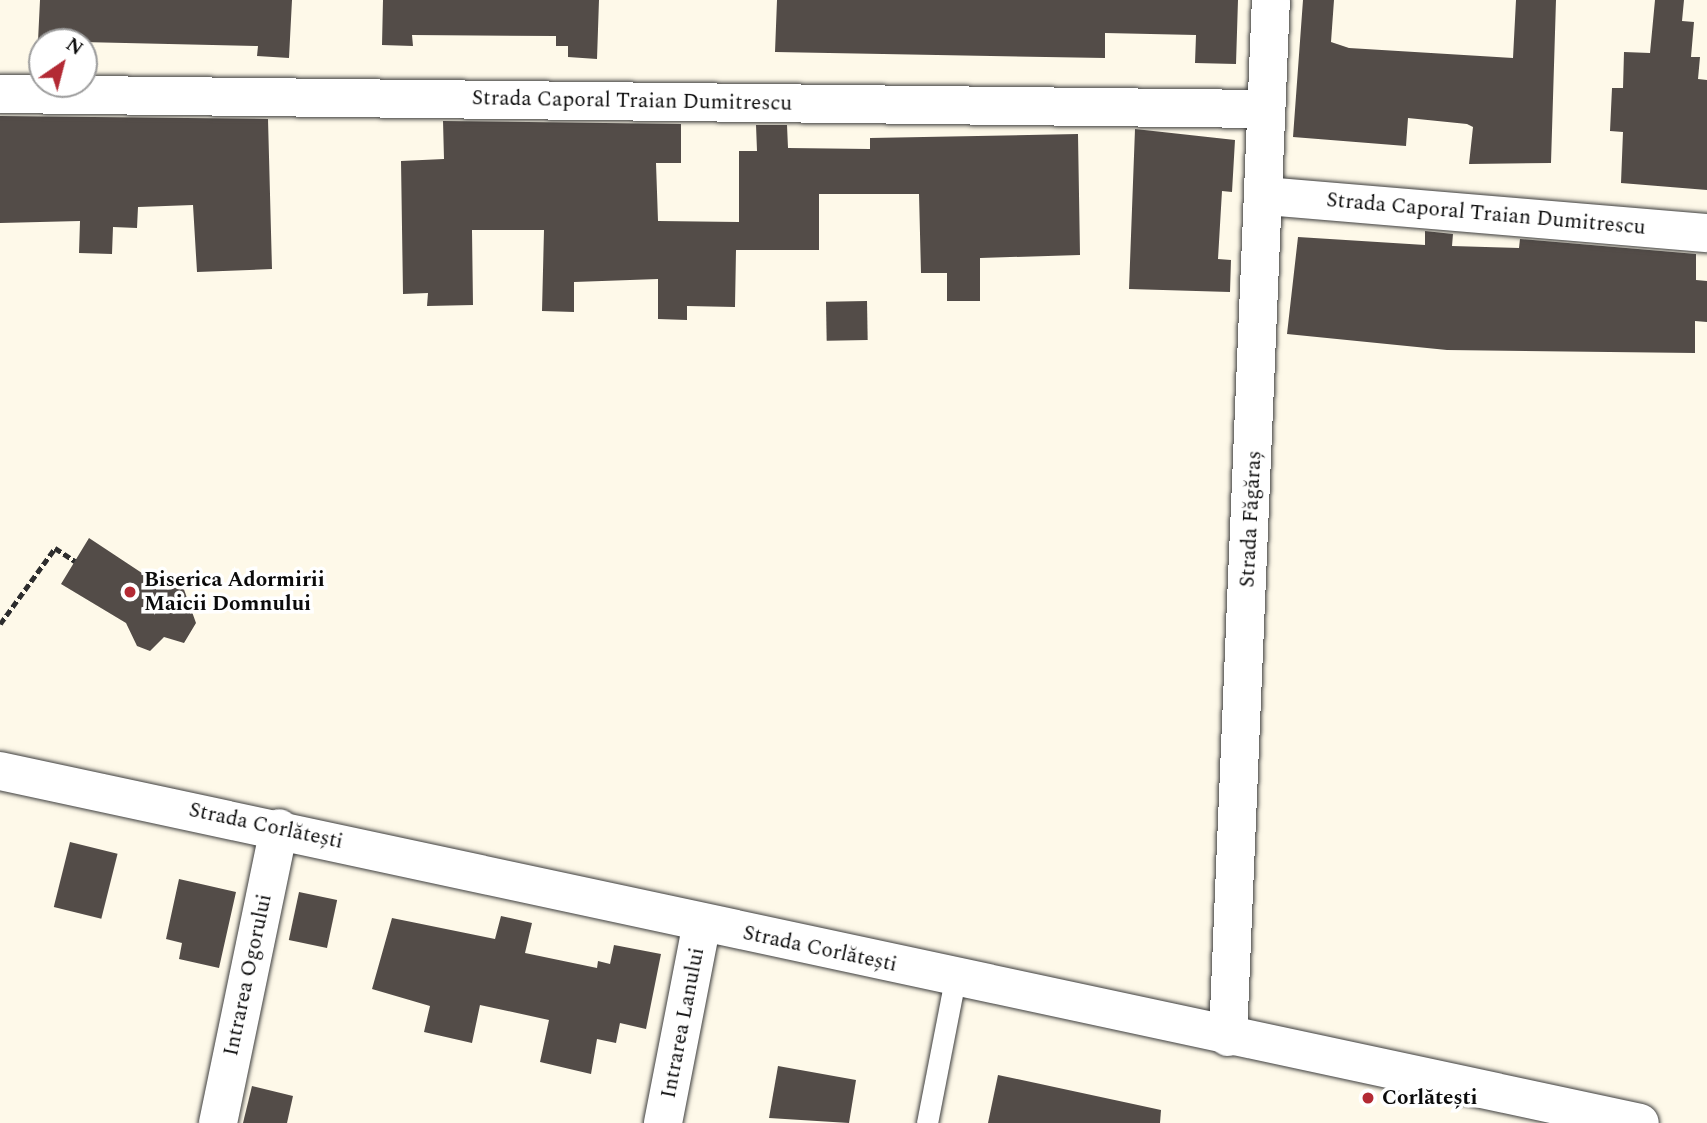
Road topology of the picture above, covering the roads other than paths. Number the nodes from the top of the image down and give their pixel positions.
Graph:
1 (1271, 0) edge
2 (0, 94) edge
3 (1265, 108) junction
4 (1265, 196) junction
5 (1707, 233) edge
6 (0, 771) edge
7 (279, 828) junction
8 (702, 923) junction
9 (954, 979) junction
10 (1228, 1037) junction
11 (218, 1123) edge
12 (663, 1123) edge
13 (927, 1123) edge
14 (1640, 1123) edge

1 - 3 street, Strada Făgăraș
2 - 3 street, Strada Caporal Traian Dumitrescu
3 - 4 street, Strada Făgăraș
4 - 5 street, Strada Caporal Traian Dumitrescu
4 - 10 street, Strada Făgăraș
6 - 7 street, Strada Corlătești
7 - 8 street, Strada Corlătești
7 - 11 street, Intrarea Ogorului
8 - 9 street, Strada Corlătești
8 - 12 street, Intrarea Lanului
9 - 10 street, Strada Corlătești
9 - 13 lane
10 - 14 street, Strada Corlătești

